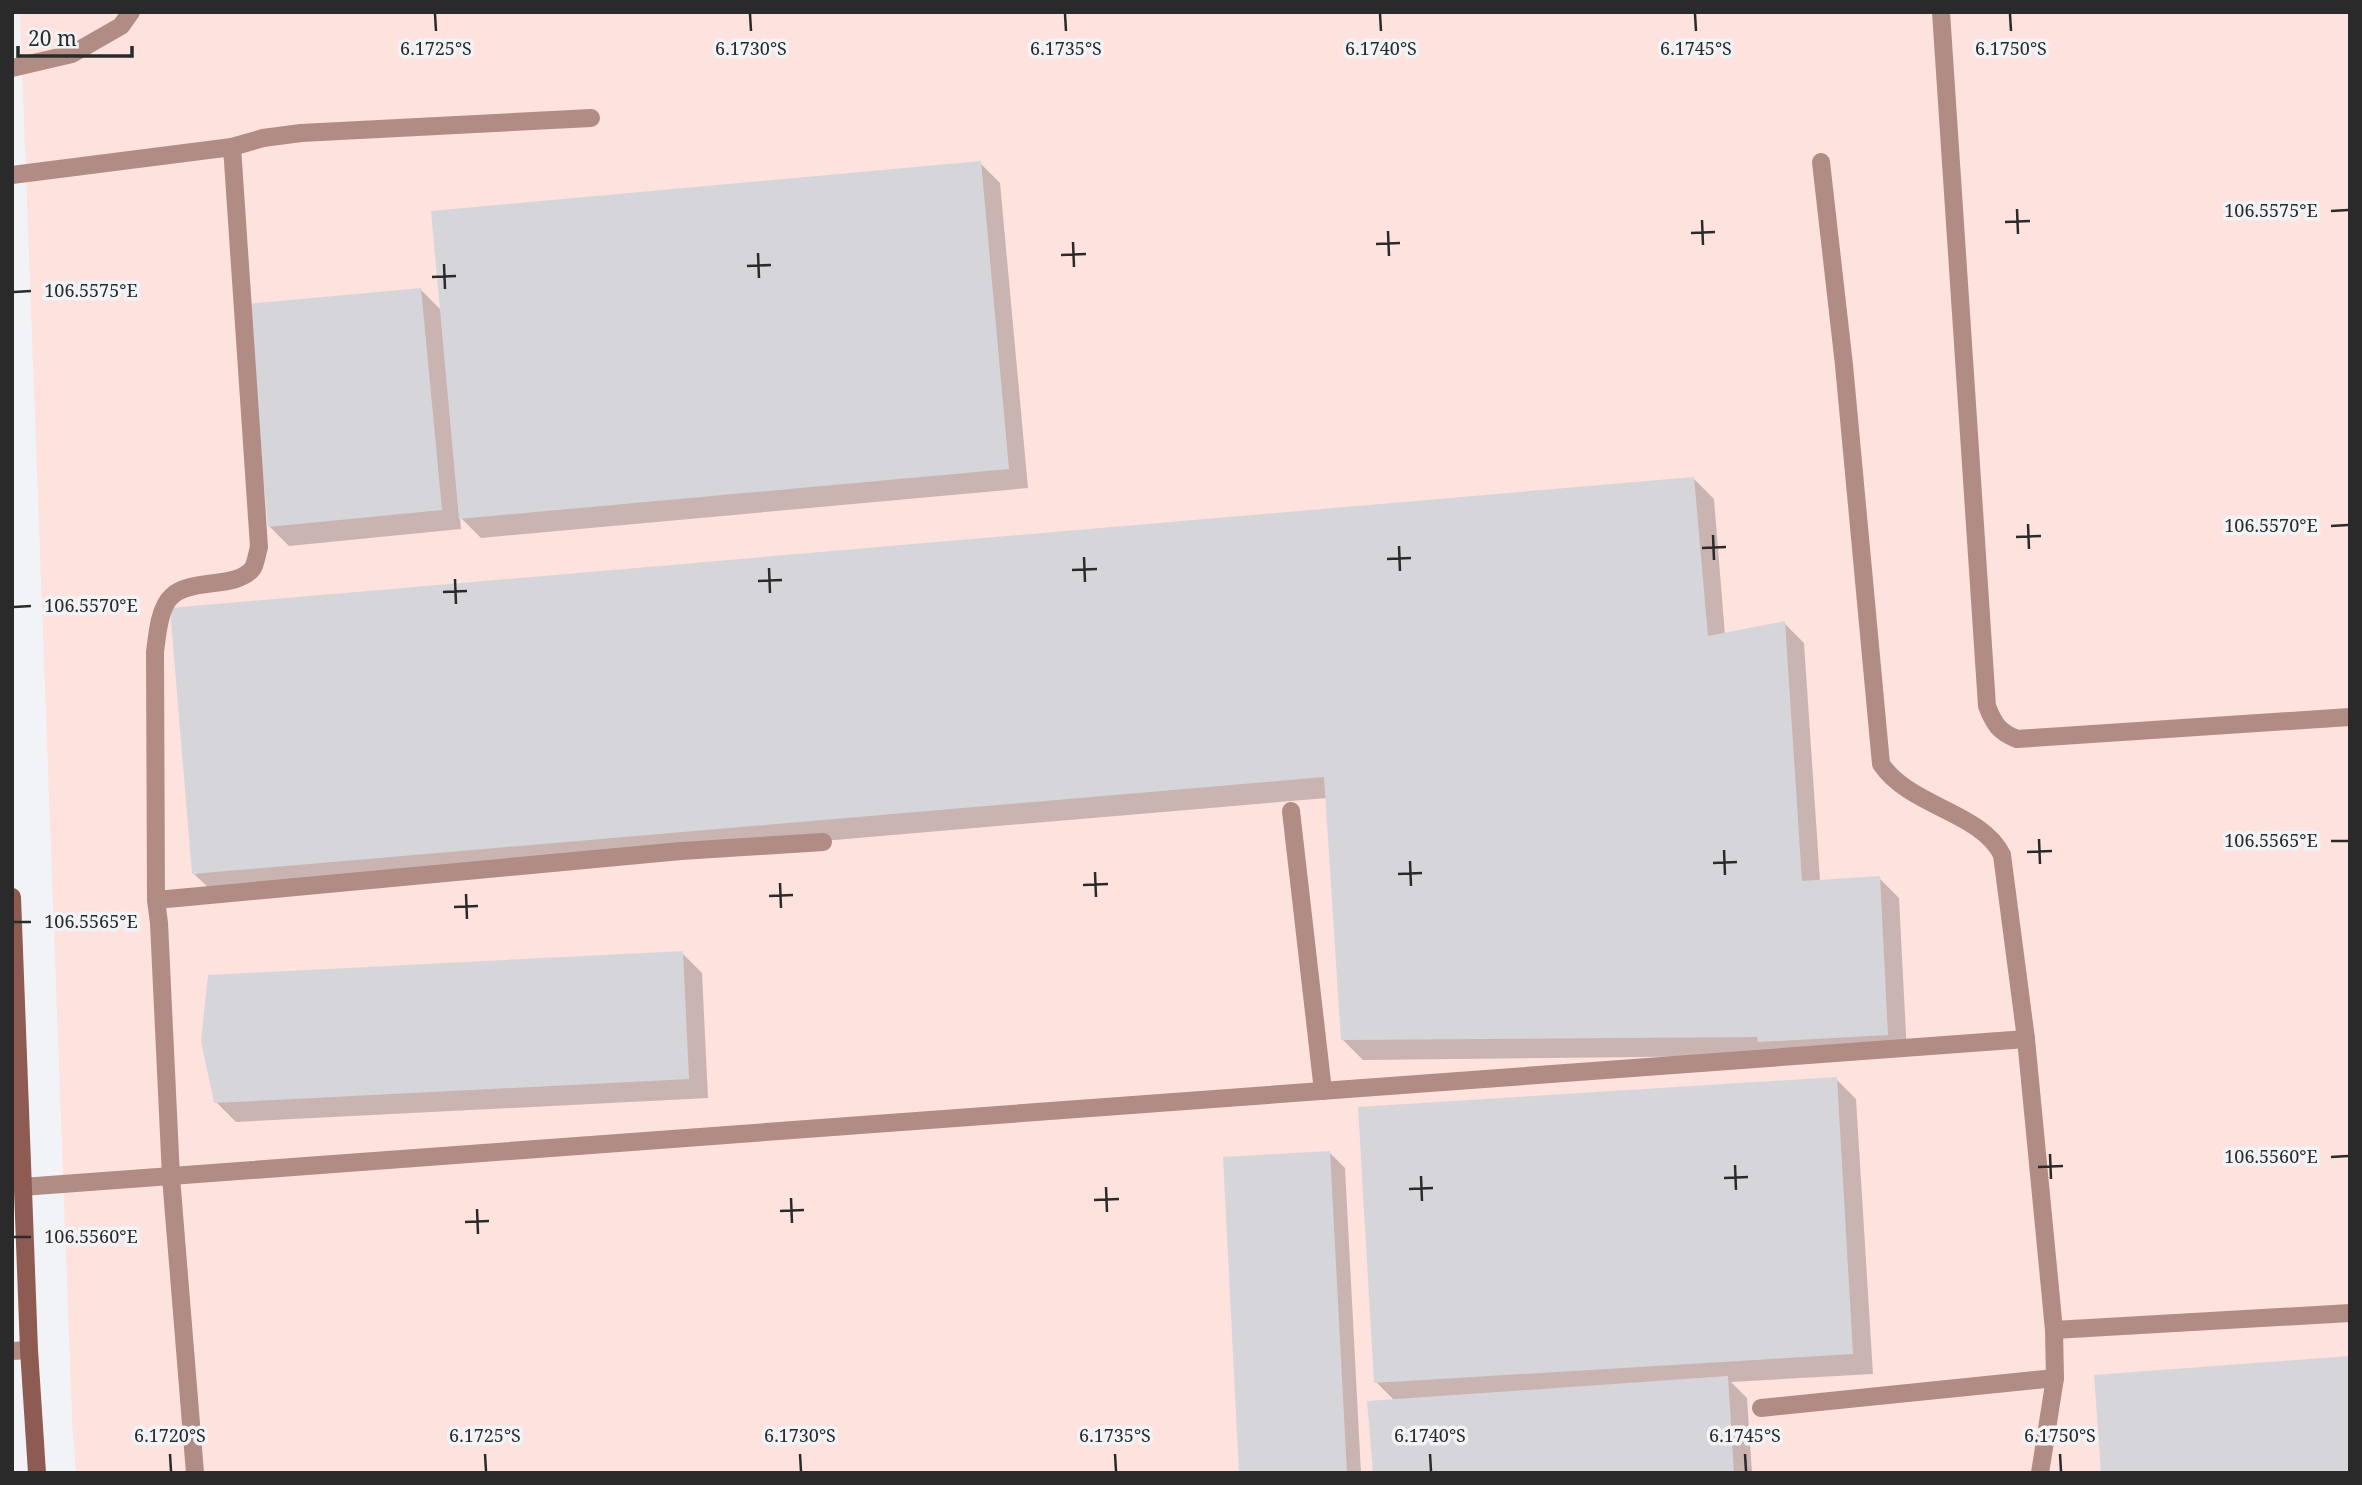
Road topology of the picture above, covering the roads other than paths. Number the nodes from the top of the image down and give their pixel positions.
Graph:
1 (131, 12) edge
2 (1941, 12) edge
3 (12, 68) edge
4 (591, 118) dead end
5 (232, 147) junction
6 (1821, 162) dead end
7 (12, 175) edge
8 (2350, 717) edge
9 (1291, 811) dead end
10 (823, 842) dead end
11 (12, 897) edge
12 (156, 900) junction
13 (2026, 1039) junction
14 (1323, 1091) junction
15 (171, 1177) junction
16 (22, 1187) junction
17 (2350, 1312) edge
18 (2054, 1330) junction
19 (20, 1350) edge
20 (2055, 1378) junction
21 (1762, 1408) dead end
22 (37, 1473) edge
23 (195, 1473) edge
24 (2040, 1473) edge

1 - 3 lane
2 - 8 lane
4 - 5 lane
5 - 7 lane
5 - 12 lane
6 - 13 lane
9 - 14 lane
10 - 12 lane
11 - 16 main road
12 - 15 lane
13 - 14 lane
13 - 18 lane
14 - 15 lane
15 - 16 lane
15 - 23 lane
16 - 19 main road
17 - 18 lane
18 - 20 lane
19 - 22 main road
20 - 21 lane
20 - 24 lane

